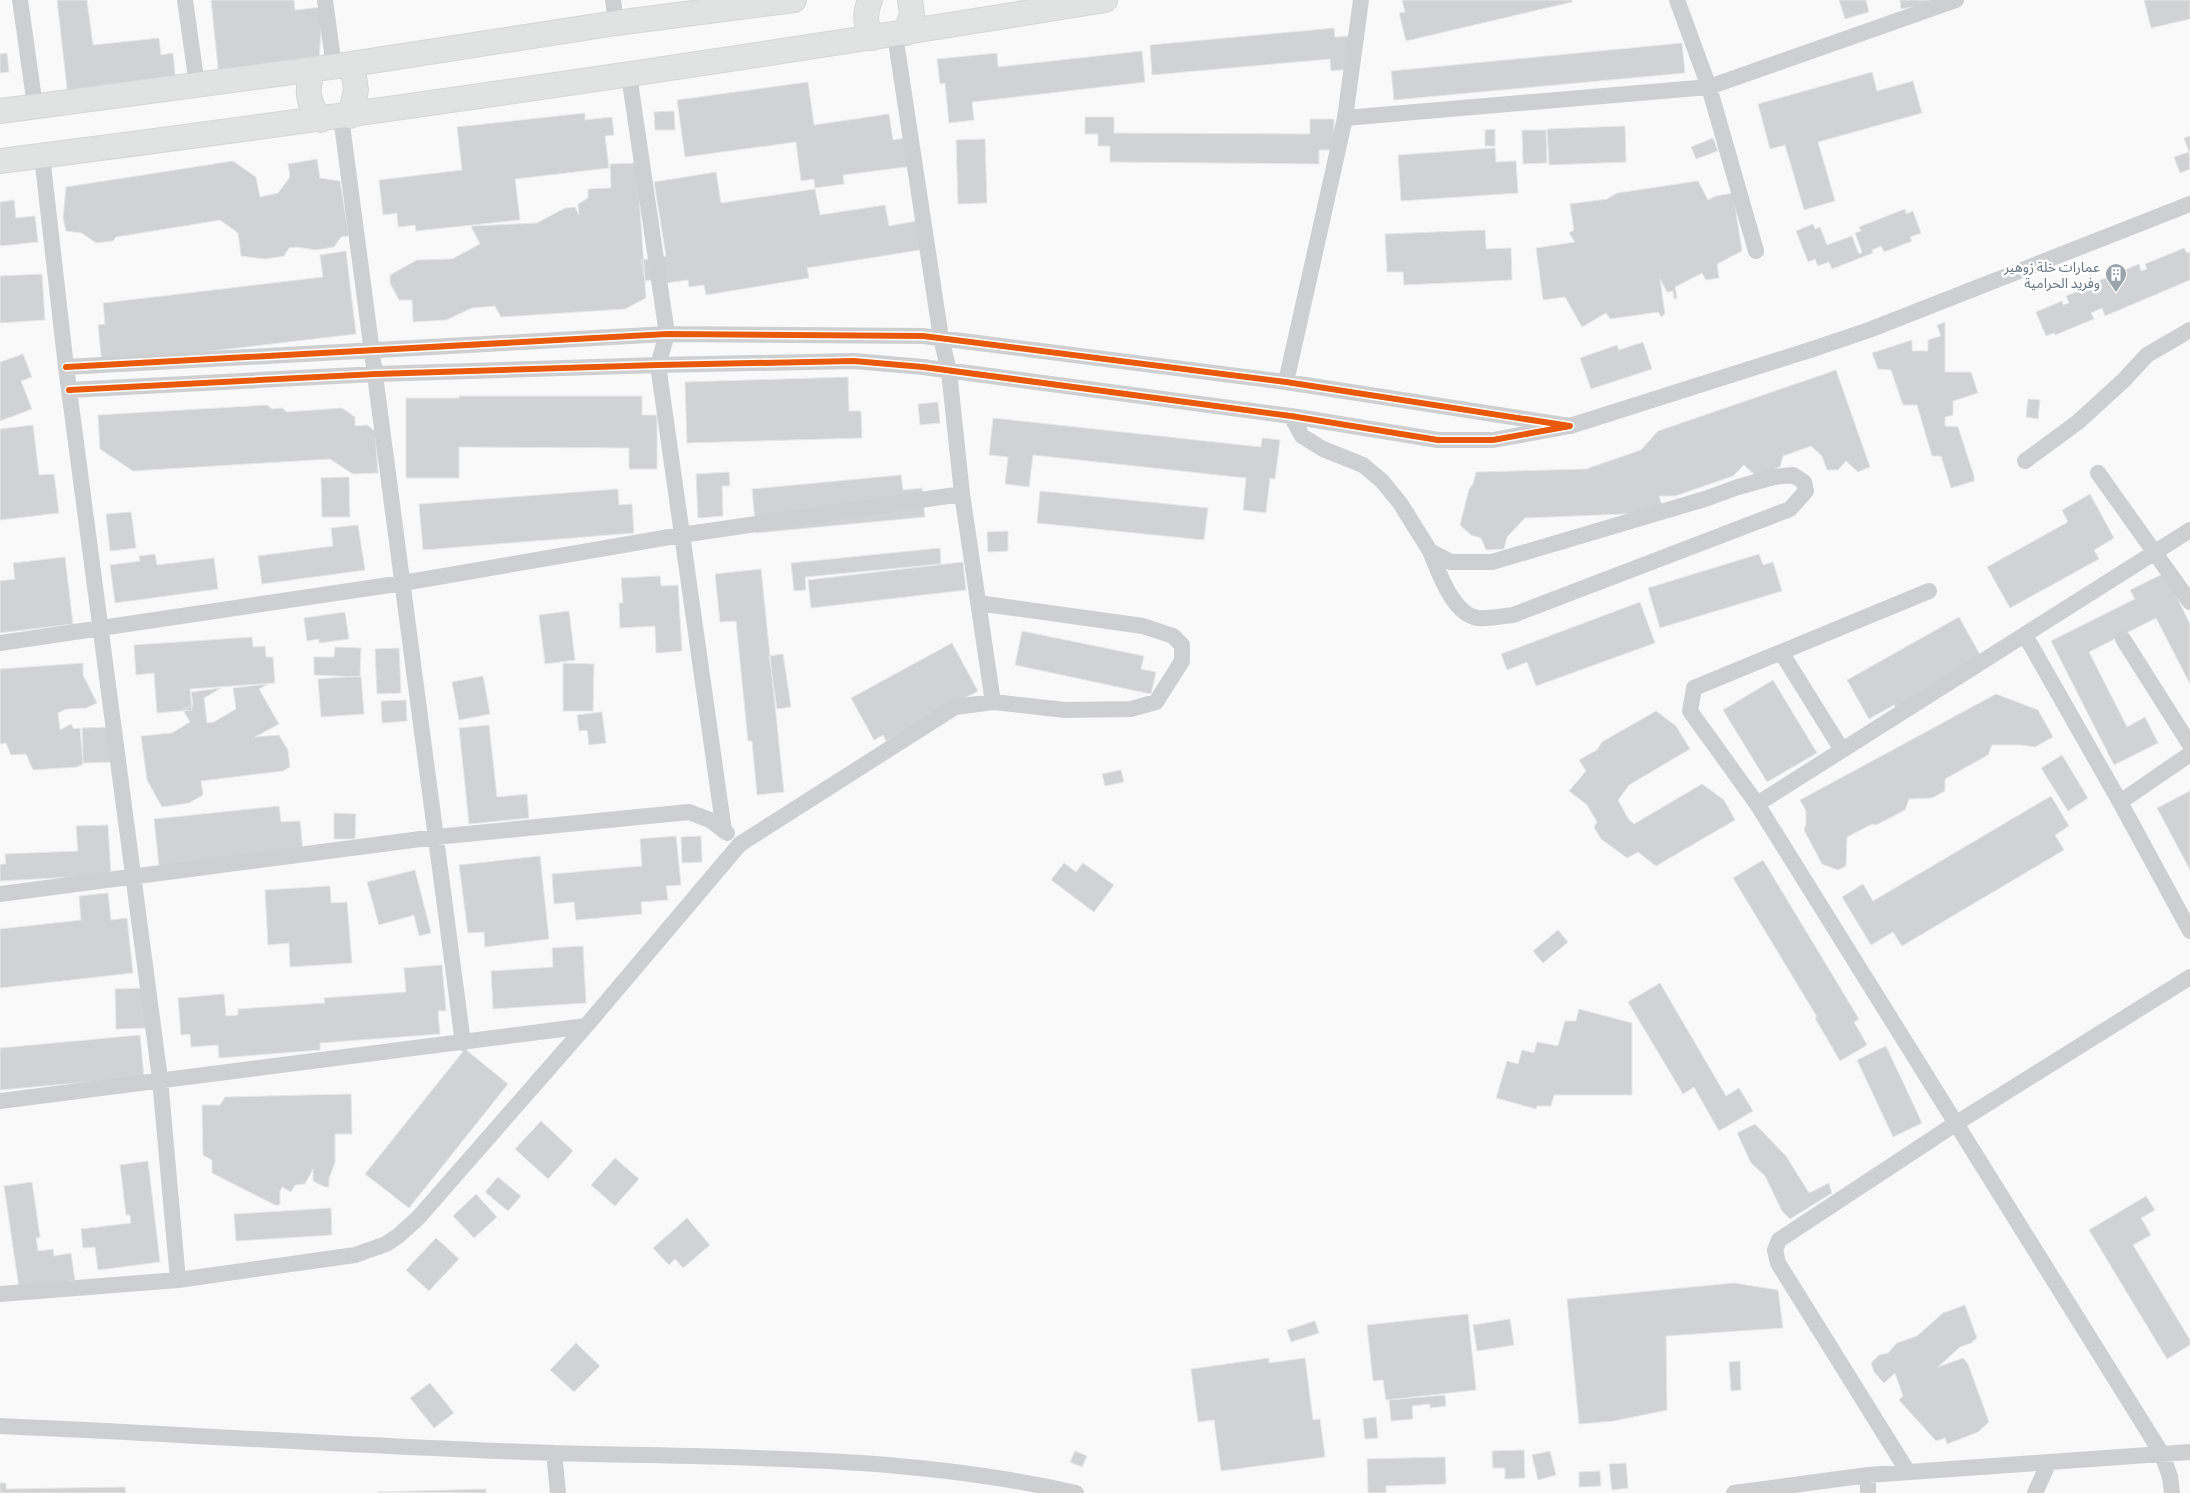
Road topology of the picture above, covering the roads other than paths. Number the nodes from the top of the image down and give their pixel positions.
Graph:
1 (20, 0) edge
2 (185, 0) edge
3 (325, 0) edge
4 (613, 0) edge
5 (794, 0) edge
6 (870, 0) edge
7 (910, 0) edge
8 (1105, 0) edge
9 (1361, 0) edge
10 (1677, 0) edge
11 (1956, 0) edge
12 (616, 23) junction
13 (891, 35) junction
14 (333, 67) junction
15 (629, 75) junction
16 (197, 85) junction
17 (1709, 87) junction
18 (35, 106) junction
19 (0, 111) edge
20 (338, 117) junction
21 (1345, 118) junction
22 (42, 156) junction
23 (0, 161) edge
24 (2190, 204) edge
25 (1756, 251) dead end
26 (2190, 330) edge
27 (667, 334) junction
28 (941, 338) junction
29 (373, 350) junction
30 (658, 365) junction
31 (66, 366) junction
32 (949, 371) junction
33 (376, 374) junction
34 (1286, 382) junction
35 (69, 390) junction
36 (1291, 416) junction
37 (1570, 426) junction
38 (2025, 462) dead end
39 (2098, 473) dead end
40 (962, 494) junction
41 (2190, 530) edge
42 (681, 535) junction
43 (1430, 551) junction
44 (2154, 553) junction
45 (403, 583) junction
46 (1929, 591) dead end
47 (2190, 602) edge
48 (978, 603) junction
49 (100, 628) junction
50 (2025, 635) junction
51 (2123, 640) dead end
52 (0, 643) edge
53 (1781, 652) junction
54 (993, 702) junction
55 (2190, 745) edge
56 (1842, 750) junction
57 (2190, 754) edge
58 (2120, 802) junction
59 (1757, 804) junction
60 (724, 831) junction
61 (436, 837) junction
62 (740, 844) junction
63 (134, 876) junction
64 (0, 894) edge
65 (2190, 931) edge
66 (2190, 977) edge
67 (586, 1026) junction
68 (463, 1043) junction
69 (160, 1079) junction
70 (0, 1101) edge
71 (1955, 1124) junction
72 (178, 1280) junction
73 (0, 1294) edge
74 (0, 1426) edge
75 (2190, 1452) edge
76 (554, 1453) junction
77 (2162, 1454) junction
78 (2049, 1462) junction
79 (1908, 1472) junction
80 (1868, 1475) junction
81 (558, 1493) edge
82 (1076, 1493) edge
83 (1734, 1493) edge
84 (1868, 1493) edge
85 (2035, 1493) edge
86 (2172, 1493) edge

1 - 18 street
2 - 16 street
3 - 14 street
4 - 12 street
5 - 12 street
6 - 13 street
7 - 13 street
8 - 13 street
9 - 21 street
10 - 17 street
11 - 17 street
12 - 14 street
13 - 15 street
13 - 28 street
14 - 16 street
14 - 20 street
14 - 20 street
15 - 20 street
15 - 27 street
16 - 18 street
17 - 21 street
17 - 25 street
18 - 19 street
20 - 22 street
20 - 29 street
21 - 34 street
22 - 23 street
22 - 31 street
24 - 37 street
26 - 38 street
27 - 28 street
27 - 29 street
27 - 30 street
28 - 32 street
28 - 34 street
29 - 31 street
29 - 33 street
30 - 32 street
30 - 33 street
30 - 42 street
31 - 35 street
32 - 36 street
32 - 40 street
33 - 35 street
33 - 45 street
34 - 37 street
35 - 49 street
36 - 37 street
36 - 43 street
39 - 44 street
40 - 42 street
40 - 48 street
41 - 44 street
42 - 45 street
42 - 60 street
43 - 43 street
44 - 47 street
44 - 50 street
45 - 49 street
45 - 61 street
46 - 53 street
48 - 54 street
48 - 54 street
49 - 52 street
49 - 63 street
50 - 56 street
50 - 58 street
51 - 55 street
53 - 56 street
53 - 59 street
54 - 62 street
56 - 59 street
57 - 58 street
58 - 65 street
59 - 71 street
60 - 61 street
60 - 62 street
61 - 63 street
61 - 68 street
62 - 67 street
63 - 64 street
63 - 69 street
66 - 71 street
67 - 68 street
67 - 72 street
68 - 69 street
69 - 70 street
69 - 72 street
71 - 77 street
71 - 79 street
72 - 73 street
74 - 76 street
75 - 77 street
76 - 81 street
76 - 82 street
77 - 78 street
77 - 86 street
78 - 79 street
78 - 85 street
79 - 80 street
80 - 83 street
80 - 84 street

